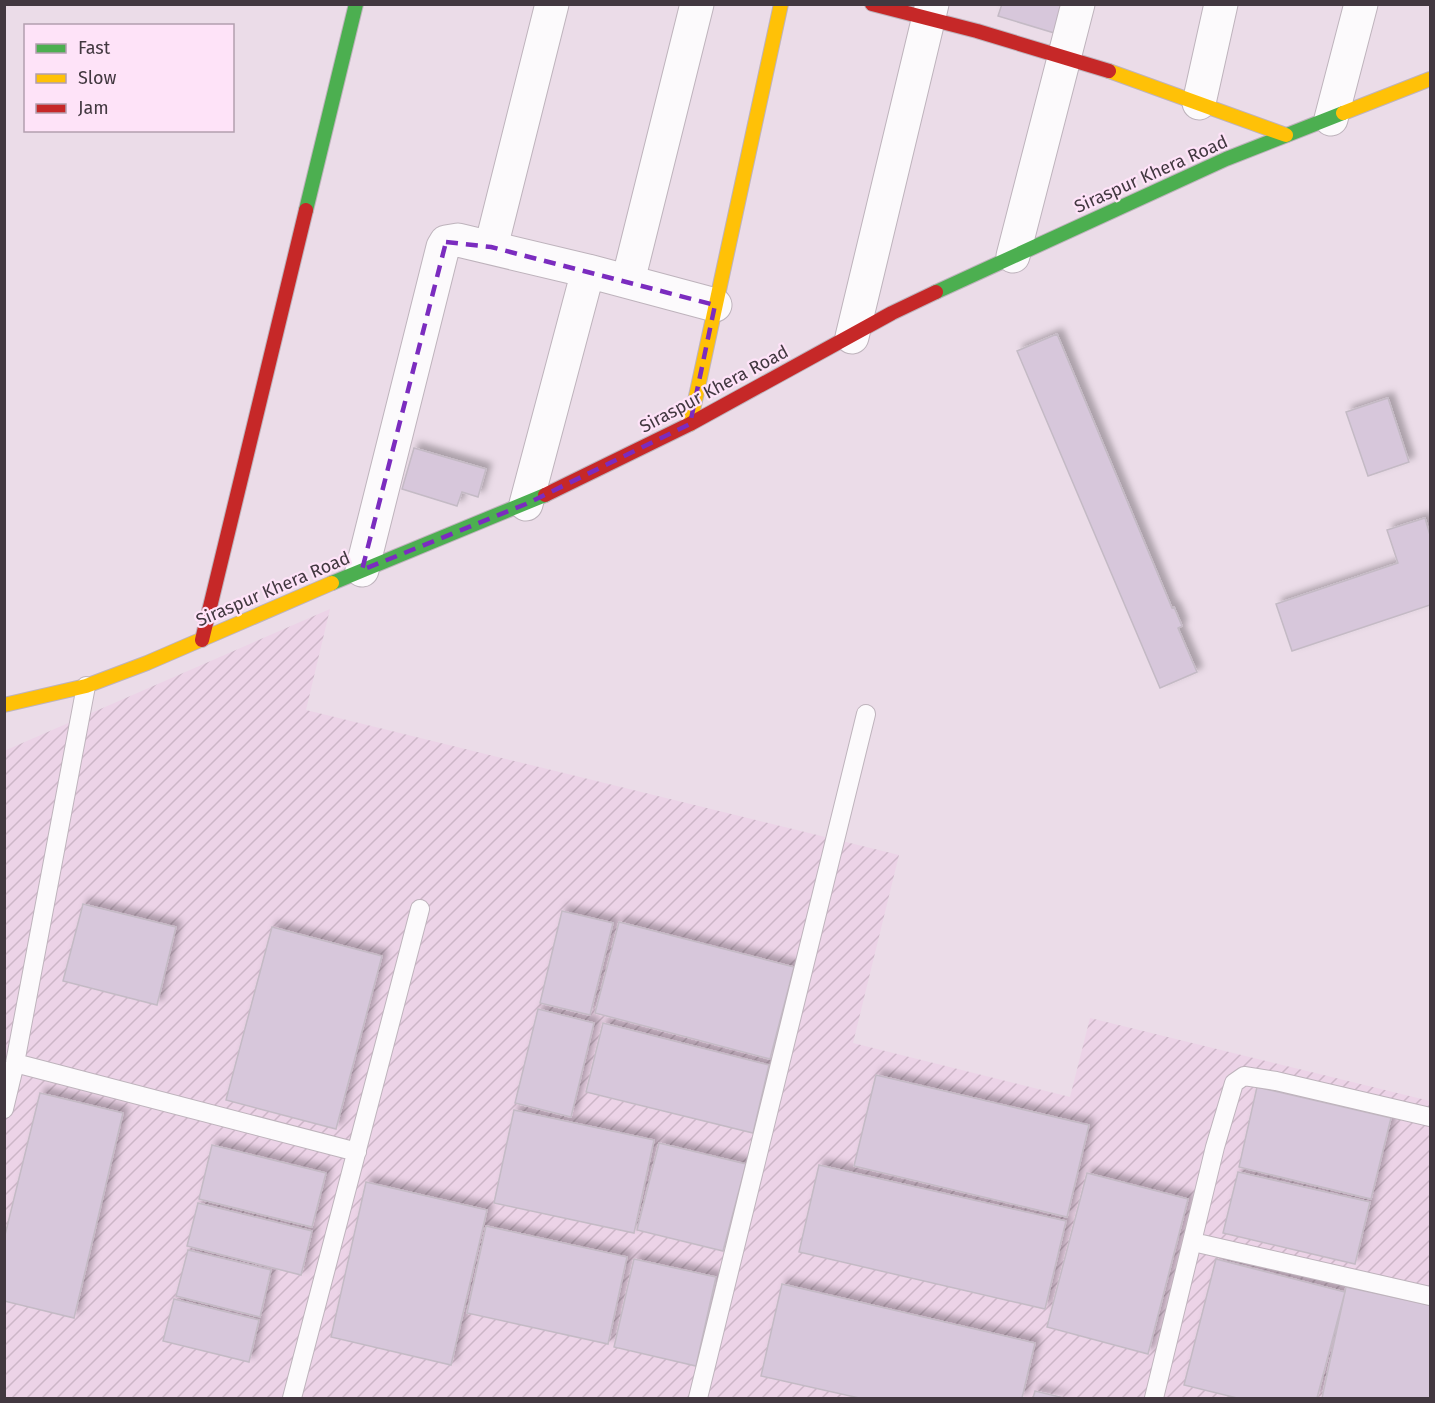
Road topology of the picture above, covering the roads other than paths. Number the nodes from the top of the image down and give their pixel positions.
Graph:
1 (356, 4) edge
2 (552, 4) edge
3 (697, 4) edge
4 (781, 4) edge
5 (873, 4) edge
6 (1078, 4) edge
7 (1221, 4) edge
8 (1361, 4) edge
9 (930, 11) edge
10 (1066, 58) junction
11 (1431, 79) edge
12 (1199, 103) junction
13 (1331, 119) junction
14 (1286, 135) junction
15 (490, 247) junction
16 (1013, 256) junction
17 (588, 270) junction
18 (628, 281) junction
19 (715, 304) junction
20 (852, 337) junction
21 (690, 424) junction
22 (526, 504) junction
23 (362, 570) junction
24 (202, 640) junction
25 (86, 686) junction
26 (4, 705) edge
27 (866, 714) dead end
28 (420, 909) dead end
29 (15, 1063) junction
30 (4, 1108) edge
31 (1431, 1116) edge
32 (357, 1152) junction
33 (1193, 1242) junction
34 (1431, 1296) edge
35 (292, 1398) edge
36 (698, 1398) edge
37 (1154, 1398) edge

1 - 24 street
2 - 15 street
3 - 18 street
4 - 19 street
5 - 9 street
6 - 10 street
7 - 12 street
8 - 13 street
9 - 10 street
9 - 20 street
10 - 12 street
10 - 16 street
11 - 13 street, Siraspur Khera Road
12 - 14 street
13 - 14 street, Siraspur Khera Road
14 - 16 street, Siraspur Khera Road
15 - 17 street
15 - 23 street
16 - 20 street, Siraspur Khera Road
17 - 18 street
17 - 22 street
18 - 19 street
19 - 21 street
20 - 21 street, Siraspur Khera Road
21 - 22 street, Siraspur Khera Road
22 - 23 street, Siraspur Khera Road
23 - 24 street, Siraspur Khera Road
24 - 25 street, Siraspur Khera Road
25 - 26 street, Siraspur Khera Road
25 - 29 lane
27 - 36 lane
28 - 32 lane
29 - 30 lane
29 - 32 lane
31 - 33 lane
32 - 35 lane
33 - 34 lane
33 - 37 lane

